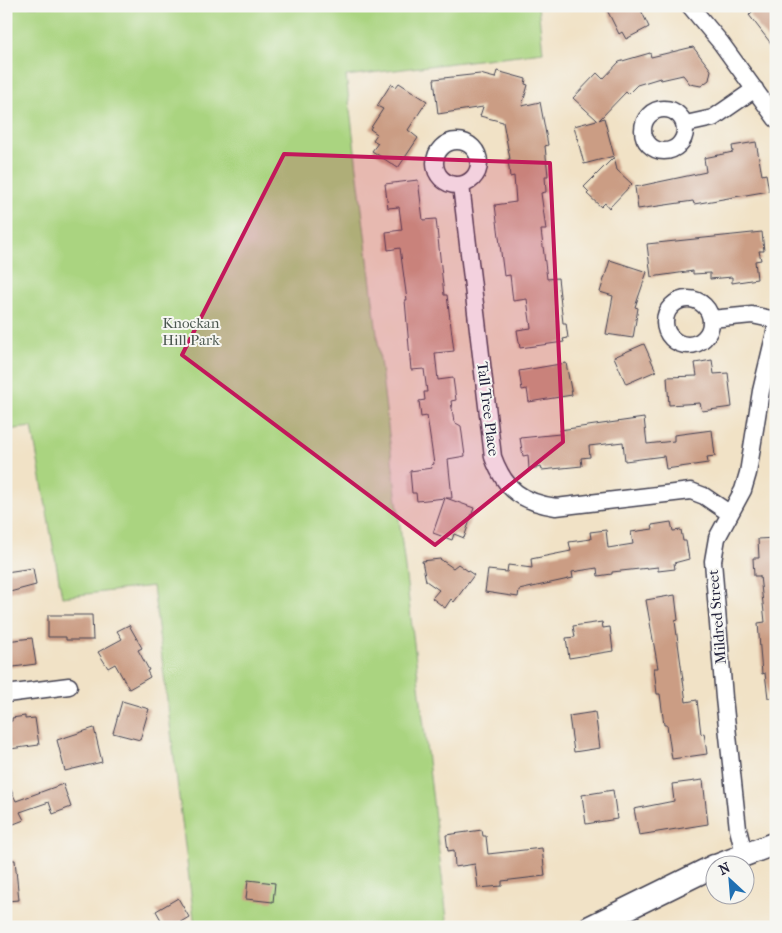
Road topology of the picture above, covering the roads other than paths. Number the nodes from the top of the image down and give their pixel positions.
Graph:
1 (690, 6) edge
2 (755, 90) junction
3 (776, 119) edge
4 (686, 124) dead end
5 (461, 185) dead end
6 (711, 319) dead end
7 (776, 320) edge
8 (776, 328) edge
9 (729, 513) junction
10 (69, 686) dead end
11 (6, 694) edge
12 (776, 843) edge
13 (744, 854) junction
14 (739, 856) edge
15 (704, 871) edge
16 (590, 927) edge

1 - 2 street
2 - 3 street
2 - 4 street
5 - 9 street, Tall Tree Place
6 - 7 street
8 - 9 street, Mildred Street
9 - 13 street, Mildred Street
10 - 11 street
12 - 13 street
13 - 14 street
15 - 16 street

